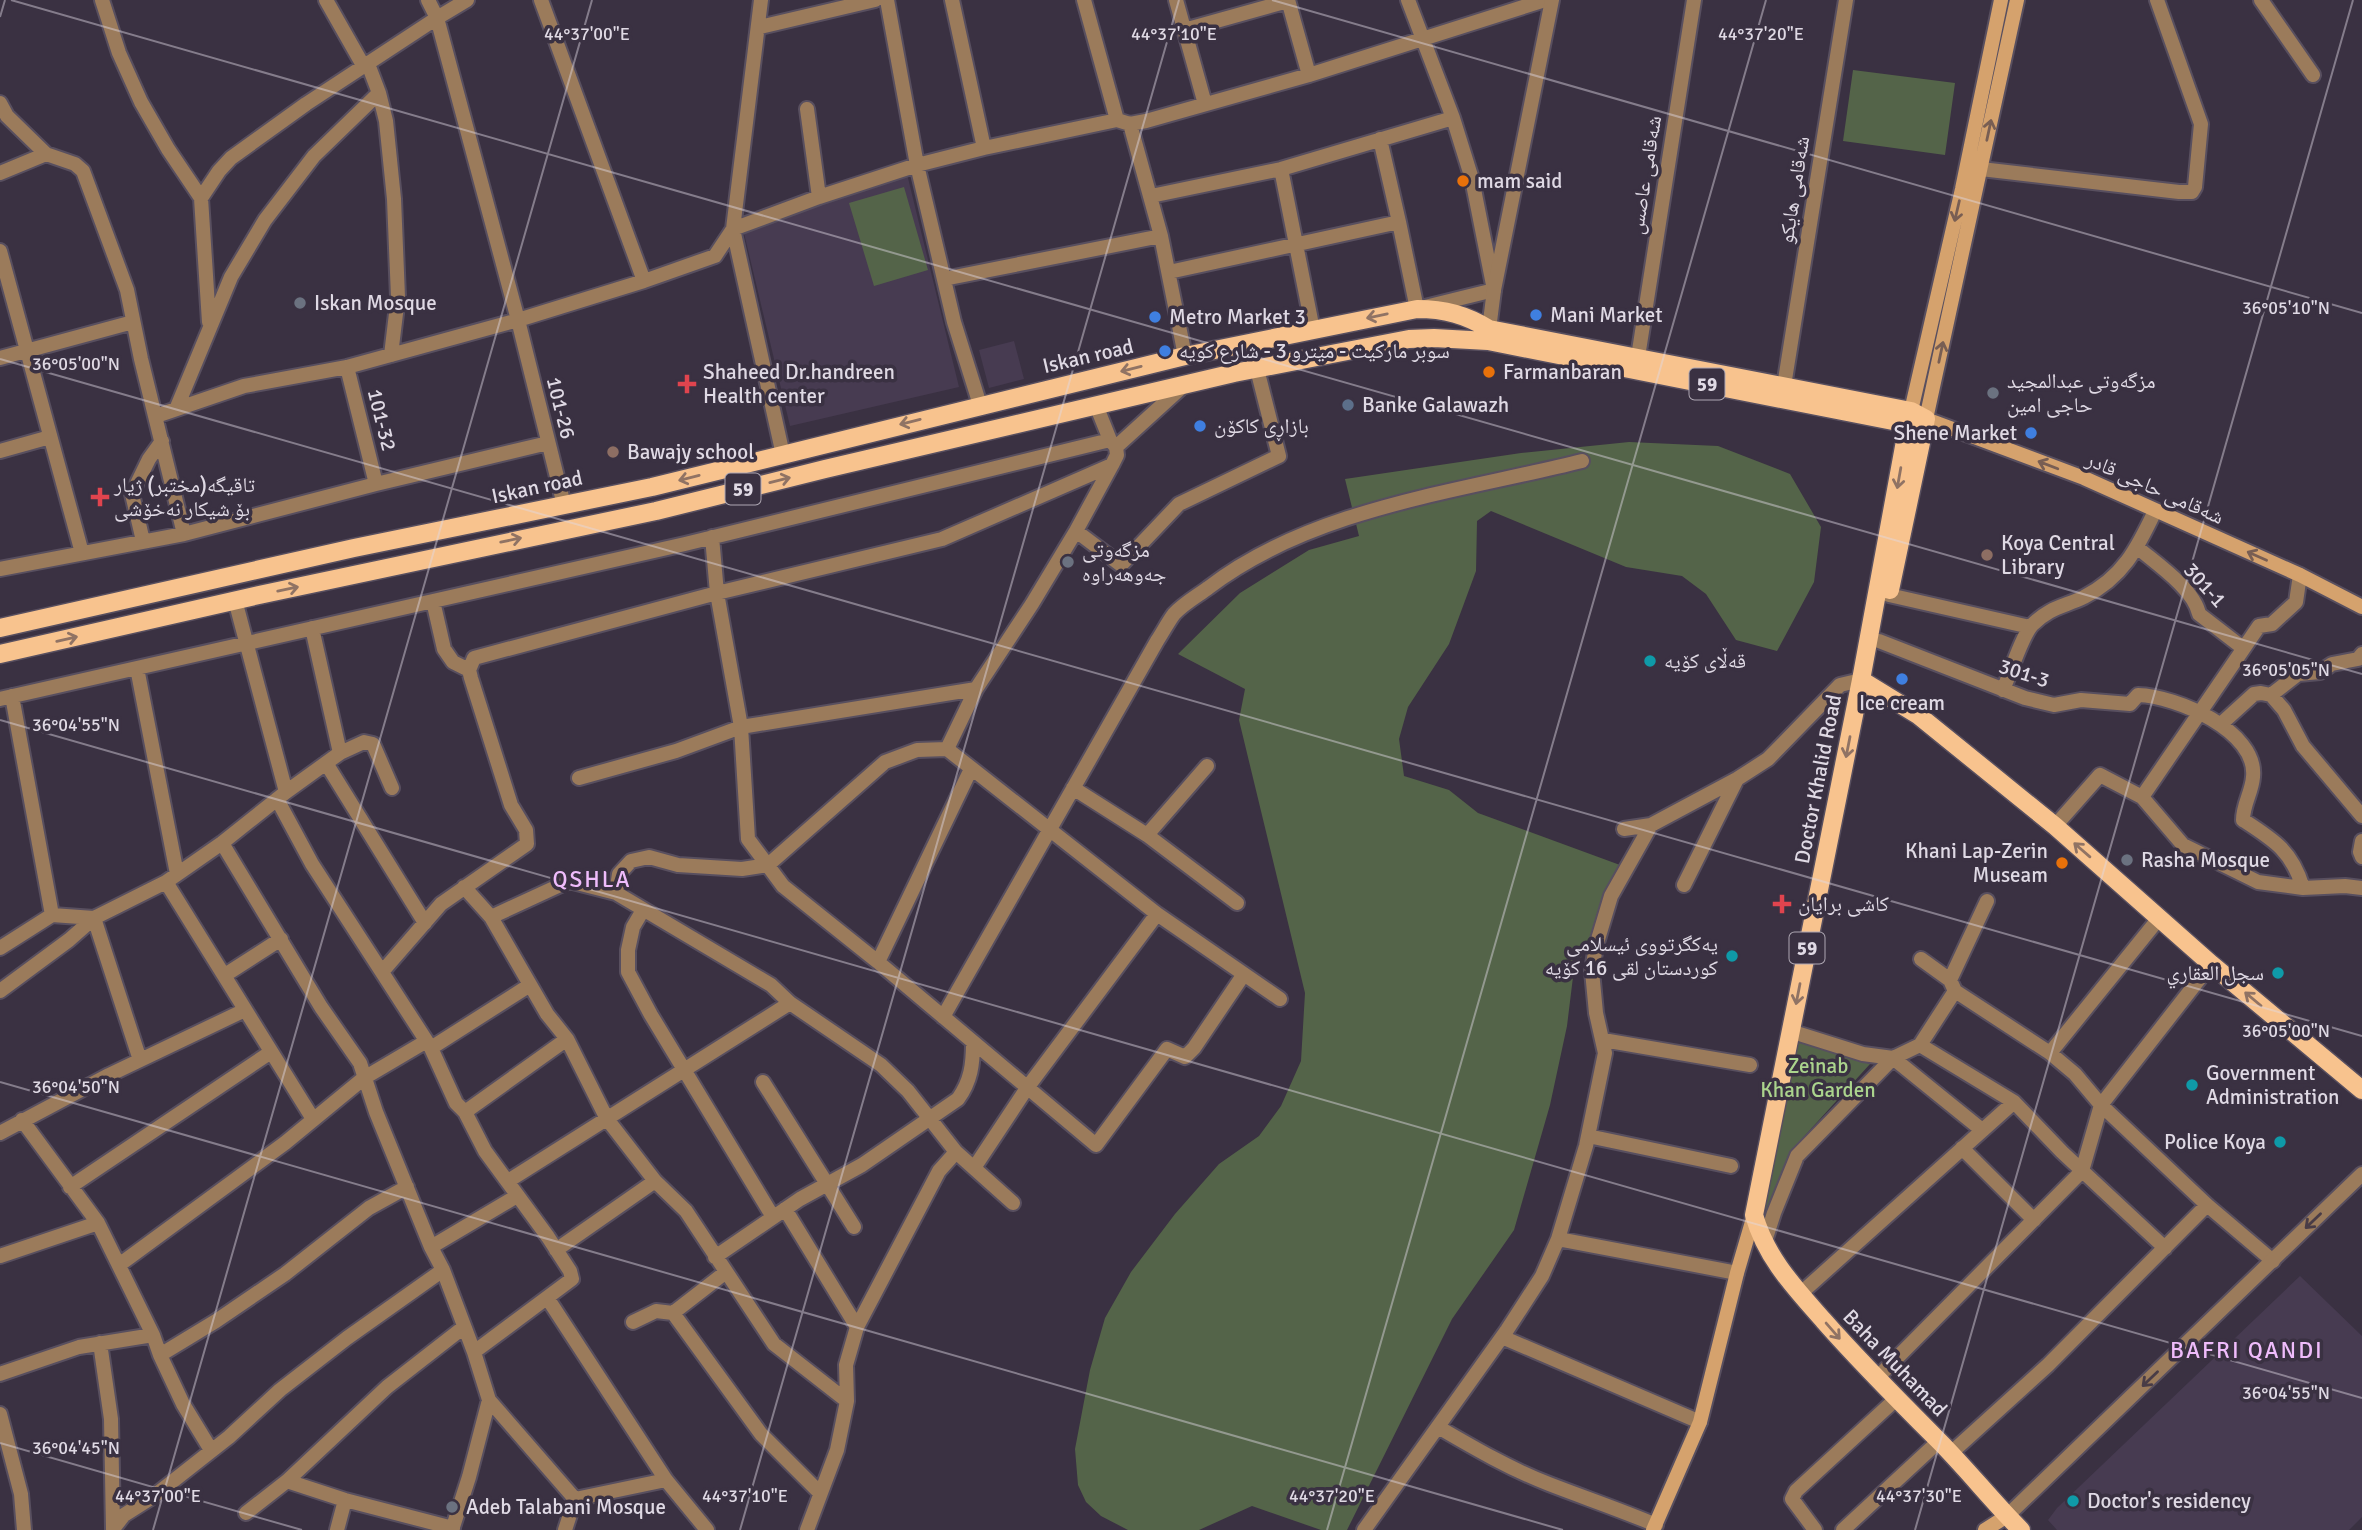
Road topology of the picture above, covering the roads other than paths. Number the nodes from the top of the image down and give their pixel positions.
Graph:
1 (102, 0) edge
2 (326, 0) edge
3 (428, 0) edge
4 (467, 0) edge
5 (541, 0) edge
6 (761, 0) edge
7 (875, 0) edge
8 (887, 0) edge
9 (952, 0) edge
10 (1084, 0) edge
11 (1176, 0) edge
12 (1408, 0) edge
13 (1545, 0) edge
14 (1552, 0) edge
15 (1694, 0) edge
16 (1846, 0) edge
17 (2000, 0) edge
18 (2017, 0) edge
19 (2157, 0) edge
20 (2262, 0) edge
21 (1288, 1) edge
22 (437, 18) junction
23 (760, 27) junction
24 (1184, 30) junction
25 (1422, 39) junction
26 (366, 66) junction
27 (1309, 75) junction
28 (2313, 75) dead end
29 (379, 93) junction
30 (0, 103) edge
31 (1205, 104) junction
32 (807, 109) dead end
33 (1453, 118) junction
34 (1124, 122) junction
35 (1380, 139) junction
36 (984, 148) junction
37 (47, 154) junction
38 (917, 165) junction
39 (1281, 169) junction
40 (1981, 169) junction
41 (0, 173) edge
42 (1151, 195) junction
43 (819, 197) junction
44 (201, 198) junction
45 (1399, 222) junction
46 (733, 229) junction
47 (1161, 236) junction
48 (1297, 245) junction
49 (0, 251) edge
50 (1169, 271) junction
51 (944, 279) junction
52 (644, 281) junction
53 (1494, 290) junction
54 (1418, 309) junction
55 (518, 320) junction
56 (133, 322) junction
57 (209, 327) junction
58 (1313, 330) junction
59 (1489, 335) junction
60 (1424, 338) junction
61 (26, 350) junction
62 (391, 355) junction
63 (1185, 356) junction
64 (1637, 357) junction
65 (0, 358) edge
66 (347, 367) junction
67 (1257, 369) junction
68 (1184, 385) junction
69 (1784, 386) junction
70 (980, 405) junction
71 (1096, 405) junction
72 (177, 408) junction
73 (156, 416) junction
74 (1915, 418) junction
75 (50, 437) junction
76 (162, 441) junction
77 (548, 443) junction
78 (1113, 444) junction
79 (0, 451) edge
80 (783, 455) junction
81 (1582, 461) dead end
82 (1112, 466) junction
83 (376, 484) junction
84 (629, 491) junction
85 (564, 505) junction
86 (2155, 511) junction
87 (636, 514) junction
88 (1076, 531) junction
89 (184, 534) junction
90 (712, 537) junction
91 (143, 541) junction
92 (2138, 548) junction
93 (82, 553) junction
94 (0, 569) edge
95 (2300, 575) junction
96 (717, 593) junction
97 (1889, 595) junction
98 (235, 600) junction
99 (433, 601) junction
100 (2362, 607) edge
101 (2030, 627) junction
102 (0, 628) edge
103 (312, 628) junction
104 (1879, 641) junction
105 (247, 643) junction
106 (2243, 648) junction
107 (0, 654) edge
108 (2362, 654) edge
109 (137, 668) junction
110 (469, 670) junction
111 (1866, 682) junction
112 (976, 689) junction
113 (2003, 690) junction
114 (2271, 695) junction
115 (6, 697) edge
116 (2199, 711) junction
117 (2221, 724) junction
118 (741, 727) junction
119 (947, 749) junction
120 (340, 754) junction
121 (326, 763) junction
122 (1208, 766) dead end
123 (971, 769) junction
124 (579, 778) dead end
125 (1737, 779) junction
126 (392, 788) dead end
127 (1073, 788) junction
128 (282, 796) junction
129 (2142, 797) junction
130 (2362, 816) edge
131 (1651, 825) junction
132 (2055, 826) junction
133 (1049, 829) junction
134 (1625, 830) dead end
135 (1147, 835) junction
136 (2362, 841) edge
137 (222, 843) junction
138 (2362, 857) edge
139 (768, 865) junction
140 (172, 878) junction
141 (1684, 885) dead end
142 (464, 887) junction
143 (2303, 888) junction
144 (2362, 888) edge
145 (616, 893) junction
146 (1987, 901) dead end
147 (1237, 902) dead end
148 (643, 910) junction
149 (1157, 914) junction
150 (52, 915) junction
151 (491, 917) junction
152 (2160, 917) junction
153 (94, 918) junction
154 (425, 923) junction
155 (281, 939) junction
156 (0, 948) edge
157 (1921, 959) dead end
158 (878, 962) junction
159 (2211, 964) junction
160 (382, 972) junction
161 (1244, 974) junction
162 (225, 975) junction
163 (530, 985) junction
164 (1953, 985) junction
165 (0, 991) edge
166 (1280, 999) dead end
167 (790, 1003) junction
168 (245, 1010) junction
169 (943, 1017) junction
170 (1790, 1031) junction
171 (567, 1039) junction
172 (1603, 1040) junction
173 (973, 1043) junction
174 (428, 1045) junction
175 (1920, 1045) junction
176 (271, 1052) junction
177 (2050, 1053) junction
178 (1893, 1058) junction
179 (140, 1060) junction
180 (1751, 1065) dead end
181 (684, 1069) junction
182 (364, 1077) junction
183 (763, 1082) dead end
184 (1027, 1088) junction
185 (2362, 1090) edge
186 (2014, 1101) junction
187 (2101, 1105) junction
188 (465, 1112) junction
189 (930, 1118) junction
190 (313, 1119) junction
191 (607, 1119) junction
192 (22, 1120) junction
193 (1982, 1130) junction
194 (0, 1133) edge
195 (1588, 1136) junction
196 (1962, 1149) junction
197 (956, 1152) junction
198 (1731, 1166) dead end
199 (974, 1168) junction
200 (2082, 1171) junction
201 (2362, 1174) edge
202 (508, 1181) junction
203 (655, 1181) junction
204 (827, 1184) junction
205 (70, 1187) junction
206 (407, 1187) junction
207 (517, 1196) junction
208 (1013, 1203) dead end
209 (2207, 1205) junction
210 (779, 1213) junction
211 (1754, 1216) junction
212 (2034, 1220) junction
213 (98, 1223) junction
214 (854, 1227) dead end
215 (1558, 1239) junction
216 (1764, 1244) junction
217 (430, 1247) junction
218 (2165, 1248) junction
219 (556, 1250) junction
220 (0, 1256) edge
221 (715, 1257) junction
222 (2273, 1261) junction
223 (118, 1265) junction
224 (443, 1270) junction
225 (726, 1272) junction
226 (1737, 1273) junction
227 (1800, 1294) junction
228 (548, 1299) junction
229 (673, 1313) junction
230 (633, 1322) dead end
231 (464, 1327) junction
232 (857, 1327) junction
233 (153, 1335) junction
234 (1502, 1337) junction
235 (100, 1343) junction
236 (474, 1352) junction
237 (160, 1355) junction
238 (0, 1374) edge
239 (1876, 1379) junction
240 (1896, 1399) junction
241 (489, 1400) junction
242 (847, 1402) junction
243 (0, 1414) edge
244 (1700, 1422) junction
245 (1438, 1427) junction
246 (1945, 1447) junction
247 (211, 1450) junction
248 (666, 1480) junction
249 (287, 1481) junction
250 (820, 1493) junction
251 (575, 1499) junction
252 (345, 1500) junction
253 (246, 1513) dead end
254 (2007, 1516) junction
255 (1370, 1528) edge
256 (1654, 1528) edge
257 (113, 1529) edge
258 (452, 1529) edge
259 (24, 1530) edge
260 (337, 1530) edge
261 (565, 1530) edge
262 (707, 1530) edge
263 (807, 1530) edge
264 (1815, 1530) edge
265 (1843, 1530) edge
266 (1985, 1530) edge
267 (2021, 1530) edge

1 - 44 street
2 - 26 street
3 - 22 street, 101-26
4 - 22 street
5 - 52 street
6 - 23 street
7 - 23 street
8 - 38 street
9 - 36 street
10 - 34 street
11 - 24 street
12 - 25 street
13 - 25 street
14 - 53 street
15 - 64 street, شه‌قامی عاصس
16 - 69 street, شه‌قامی هایكو
17 -> 74 main road
40 -> 18 main road
19 - 40 street
20 - 28 street
21 - 24 street
21 - 27 street
22 - 26 street
22 - 55 street, 101-26
23 - 46 street
24 - 31 street
25 - 27 street
25 - 33 street
26 - 29 street
26 - 44 street
27 - 31 street
29 - 57 street
29 - 62 street
30 - 37 street
31 - 34 street
32 - 43 street
33 - 35 street
33 - 53 street
34 - 36 street
34 - 42 street
35 - 39 street
35 - 45 street
36 - 38 street
37 - 41 street
37 - 56 street
38 - 43 street
38 - 51 street
39 - 42 street
39 - 48 street
74 -> 40 main road
42 - 47 street
43 - 46 street
44 - 57 street
45 - 48 street
45 - 54 street
46 - 52 street
46 - 80 street
47 - 50 street
47 - 51 street
48 - 50 street
48 - 58 street
49 - 61 street
50 - 63 street
51 - 70 street
52 - 55 street
53 - 54 street
53 - 59 street
54 -> 58 main road, Iskan road / 59
54 - 59 main road, Iskan road / 59
54 - 60 main road
55 - 62 street
55 - 77 street, 101-26
56 - 61 street
56 - 73 street
57 - 72 street
58 - 63 main road, Iskan road / 59
59 - 60 main road, 59
59 - 64 main road, 59
59 - 74 main road, 59
60 - 67 main road, 59
61 - 65 street
61 - 75 street
62 - 66 street
63 -> 70 main road, Iskan road / 59
64 - 69 main road, 59
66 - 72 street
66 - 83 street, 101-32
67 - 68 main road, 59
67 - 88 street
68 - 71 main road, 59
68 - 78 street
69 - 74 main road, 59
70 -> 80 main road, Iskan road / 59
71 - 78 street
87 -> 71 main road, 59
72 - 73 street
73 - 76 street
86 -> 74 main road, شەقامی حاجی قادر
74 - 97 main road, 59
74 -> 111 main road, 59
75 - 79 street
75 - 93 street
76 - 89 street
76 - 91 street
77 - 83 street
77 - 85 street, 101-26
78 - 82 street
78 - 90 street
80 -> 84 main road, Iskan road / 59
81 - 127 street
82 - 88 street
82 - 96 street
83 - 89 street
84 - 85 main road, Iskan road / 59
84 - 87 main road
85 - 102 main road, Iskan road / 59
86 - 92 street
95 -> 86 main road, شەقامی حاجی قادر
98 -> 87 main road, 59
88 - 112 street
89 - 91 street
90 - 96 street
90 - 99 street
91 - 93 street
92 - 101 street
92 - 106 street, 301-1
93 - 94 street
95 - 100 main road, شەقامی حاجی قادر
95 - 106 street
96 - 110 street
96 - 118 street
97 - 101 street
97 - 104 main road, 59
98 - 105 street
107 -> 98 main road, 59
99 - 103 street
99 - 110 street
101 - 113 street
103 - 105 street
103 - 120 street
104 - 111 main road, 59
104 - 113 street, 301-3
105 - 109 street
105 - 128 street
106 - 116 street
108 - 114 street
109 - 115 street
109 - 140 street
110 - 142 street
111 - 125 street
111 - 132 main road
111 -> 170 main road, Doctor Khalid Road / 59
112 - 118 street
112 - 119 street
113 - 116 street, 301-3
114 - 117 street
114 - 130 street
115 - 150 street
116 - 117 street
116 - 129 street
117 - 143 street
118 - 124 street
118 - 139 street
119 - 123 street
119 - 139 street
120 - 121 street
120 - 126 street
121 - 128 street
121 - 154 street
122 - 135 street
123 - 133 street
123 - 158 street
125 - 131 street
125 - 141 street
127 - 133 street
127 - 135 street
128 - 137 street
128 - 160 street
129 - 132 street
129 - 143 street
131 - 134 street
131 - 172 street
152 -> 132 main road
133 - 149 street
133 - 169 street
135 - 147 street
136 - 138 street
137 - 140 street
137 - 155 street
139 - 145 street
139 - 158 street
140 - 153 street
140 - 162 street
142 - 151 street
142 - 154 street
143 - 144 street
145 - 148 street
145 - 151 street
146 - 164 street
148 - 167 street
148 - 181 street
149 - 161 street
149 - 184 street
150 - 153 street
150 - 156 street
151 - 163 street
152 - 159 main road
152 - 177 street
153 - 165 street
153 - 179 street
154 - 160 street
155 - 162 street
155 - 182 street
157 - 164 street
158 - 169 street
185 -> 159 main road
159 - 187 street
160 - 174 street
161 - 166 street
161 - 184 street
162 - 168 street
163 - 171 street
163 - 174 street
164 - 175 street
164 - 177 street
167 - 181 street
167 - 189 street
168 - 176 street
168 - 179 street
169 - 173 street
170 - 178 street
170 - 211 main road, Doctor Khalid Road / 59
171 - 188 street
171 - 191 street
172 - 180 street
172 - 195 street
173 - 184 street
173 - 189 street
174 - 182 street
174 - 188 street
175 - 178 street
175 - 186 street
176 - 190 street
176 - 205 street
177 - 187 street
178 - 193 street
178 - 216 street
179 - 192 street
181 - 191 street
181 - 210 street
182 - 190 street
182 - 206 street
183 - 204 street
184 - 199 street
186 - 193 street
186 - 200 street
187 - 200 street
187 - 209 street
188 - 202 street
189 - 197 street
189 - 204 street
190 - 223 street
191 - 202 street
191 - 203 street
192 - 194 street
192 - 205 street
193 - 196 street
195 - 198 street
195 - 215 street
196 - 212 street
196 - 227 street
197 - 199 street
197 - 232 street
199 - 208 street
200 - 212 street
200 - 218 street
201 -> 222 street
202 - 207 street
203 - 219 street
203 - 221 street
204 - 210 street
204 - 214 street
205 - 213 street
206 - 217 street
206 - 237 street
207 - 217 street
207 - 219 street
209 - 218 street
209 - 222 street
210 - 221 street
210 - 232 street
211 - 216 main road, Baha Muhamad
211 - 226 main road
212 - 239 street
213 - 220 street
213 - 223 street
215 - 226 street
215 - 234 street
216 - 227 main road, Baha Muhamad
217 - 224 street
218 - 246 street
219 - 228 street
221 - 225 street
222 -> 254 street
223 - 233 street
224 - 231 street
224 - 247 street
225 - 229 street
225 - 242 street
226 - 244 main road
227 -> 239 main road, Baha Muhamad
228 - 236 street
228 - 248 street
229 - 230 street
229 - 250 street
231 - 236 street
231 - 249 street
232 - 242 street
233 - 235 street
233 - 237 street
234 - 244 street
234 - 245 street
235 - 238 street
235 - 257 street
236 - 241 street
237 - 247 street
239 - 240 main road, Baha Muhamad
240 - 246 main road, Baha Muhamad
240 - 264 street
241 - 251 street
241 - 258 street
242 - 250 street
243 - 259 street
244 - 256 main road
245 - 255 street
245 - 256 street
246 - 254 main road, Baha Muhamad
246 - 265 street
247 - 257 street
248 - 251 street
248 - 262 street
249 - 252 street
249 - 253 street
250 - 263 street
251 - 261 street
252 - 258 street
252 - 260 street
254 - 266 main road
254 - 267 main road, Baha Muhamad

